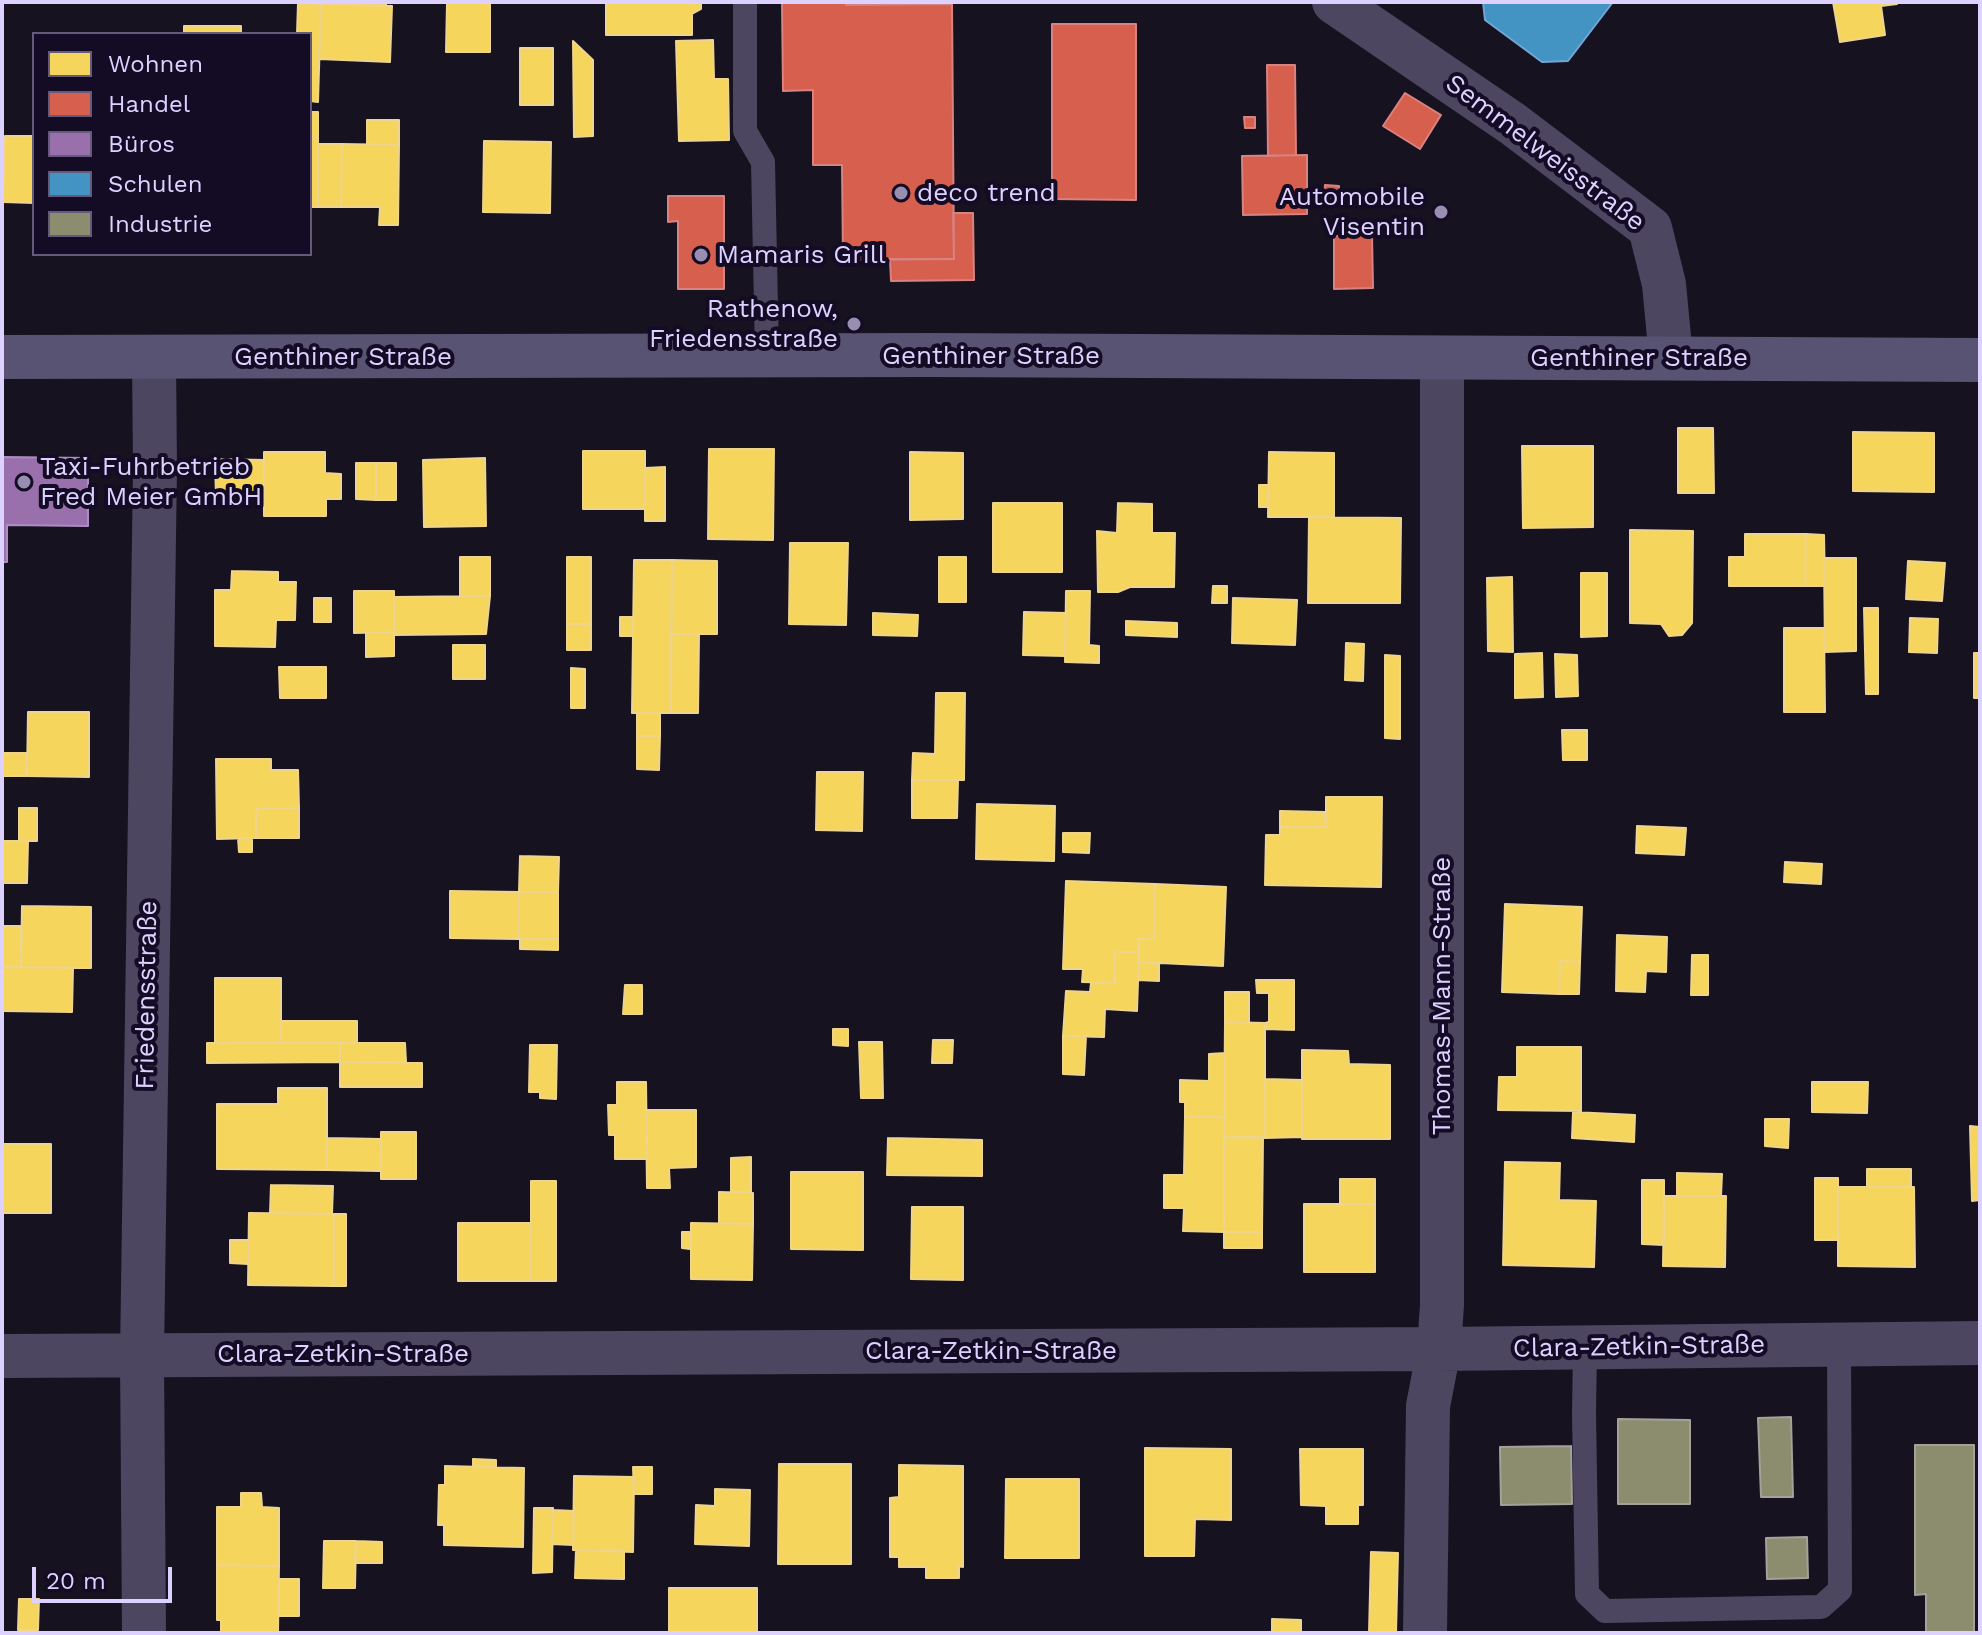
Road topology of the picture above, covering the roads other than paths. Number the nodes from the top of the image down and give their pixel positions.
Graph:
1 (745, 2) edge
2 (1334, 2) edge
3 (767, 356) junction
4 (2, 357) edge
5 (154, 358) junction
6 (1671, 358) junction
7 (1442, 359) junction
8 (1980, 360) edge
9 (1980, 1343) edge
10 (1839, 1344) junction
11 (1585, 1348) junction
12 (1439, 1349) junction
13 (142, 1355) junction
14 (2, 1356) edge
15 (144, 1633) edge
16 (1425, 1633) edge

1 - 3 lane
2 - 6 street, Semmelweisstraße
3 - 5 main road, Genthiner Straße
3 - 7 main road, Genthiner Straße
4 - 5 main road, Genthiner Straße
5 - 13 street, Friedensstraße
6 - 7 main road, Genthiner Straße
6 - 8 main road, Genthiner Straße
7 - 12 street, Thomas-Mann-Straße
9 - 10 street, Clara-Zetkin-Straße
10 - 11 street, Clara-Zetkin-Straße
10 - 11 lane
11 - 12 street, Clara-Zetkin-Straße
12 - 13 street, Clara-Zetkin-Straße
12 - 16 street, Thomas-Mann-Straße
13 - 14 street, Clara-Zetkin-Straße
13 - 15 street, Friedensstraße

